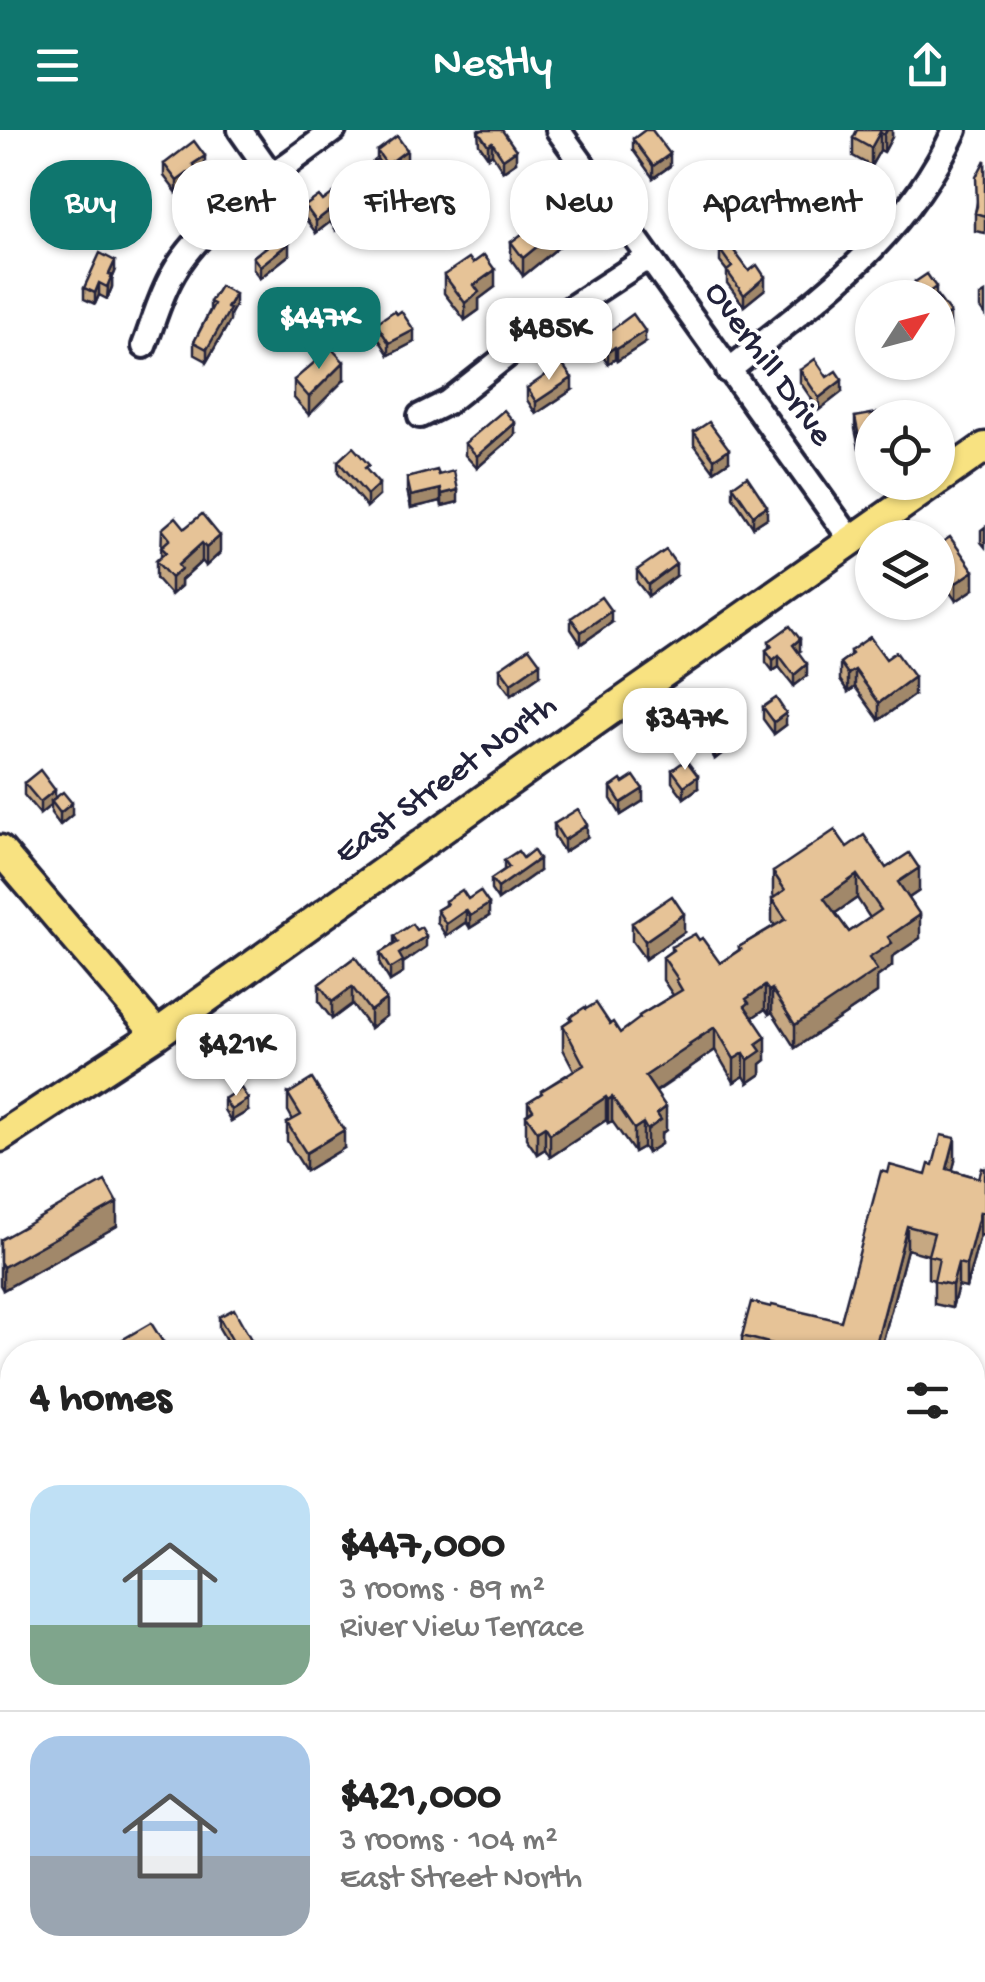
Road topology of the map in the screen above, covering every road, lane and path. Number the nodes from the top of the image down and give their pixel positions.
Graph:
1 (240, 130) edge
2 (334, 130) edge
3 (558, 130) edge
4 (955, 130) edge
5 (261, 160) edge
6 (295, 160) edge
7 (188, 250) edge
8 (647, 258) junction
9 (144, 346) dead end
10 (728, 371) junction
11 (420, 416) dead end
12 (985, 446) edge
13 (955, 468) edge
14 (911, 500) edge
15 (852, 542) junction
16 (0, 850) edge
17 (156, 1034) junction
18 (0, 1137) edge

1 - 5 street
2 - 6 street
3 - 8 street, Overhill Drive
4 - 10 street
7 - 9 street
8 - 10 street, Overhill Drive
8 - 11 street
10 - 15 street, Overhill Drive
12 - 13 main road, East Street North
14 - 15 main road, East Street North
15 - 17 main road, East Street North
16 - 17 main road
17 - 18 main road, East Street North

